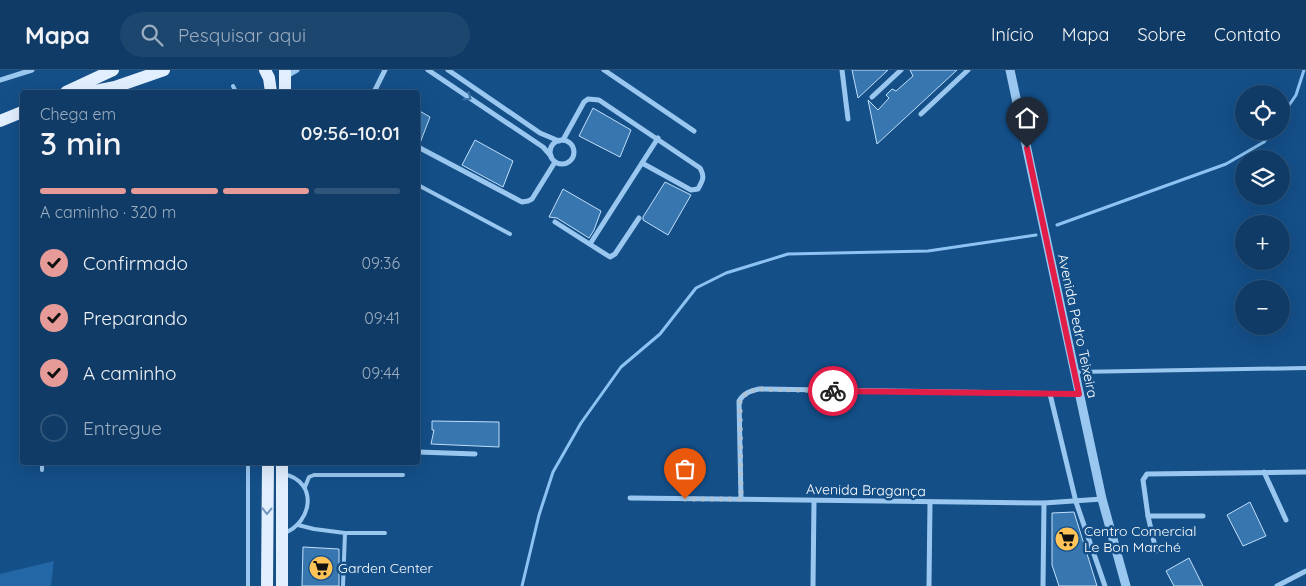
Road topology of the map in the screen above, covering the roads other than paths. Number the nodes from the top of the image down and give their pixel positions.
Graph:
1 (32, 70) edge
2 (114, 70) edge
3 (164, 70) edge
4 (265, 70) edge
5 (297, 70) edge
6 (385, 70) edge
7 (428, 70) edge
8 (448, 70) edge
9 (604, 70) edge
10 (842, 70) edge
11 (901, 70) edge
12 (968, 70) edge
13 (1010, 70) edge
14 (285, 74) edge
15 (0, 80) edge
16 (233, 86) dead end
17 (70, 90) edge
18 (100, 90) edge
19 (235, 90) edge
20 (271, 90) edge
21 (285, 90) edge
22 (375, 90) edge
23 (872, 97) dead end
24 (20, 113) edge
25 (921, 114) dead end
26 (848, 119) dead end
27 (0, 121) edge
28 (694, 131) dead end
29 (658, 138) junction
30 (561, 141) junction
31 (420, 148) edge
32 (551, 156) junction
33 (555, 162) junction
34 (642, 163) junction
35 (420, 186) edge
36 (639, 218) dead end
37 (555, 222) dead end
38 (510, 234) dead end
39 (590, 244) junction
40 (1306, 368) edge
41 (1074, 372) junction
42 (1050, 394) junction
43 (1079, 394) junction
44 (420, 452) edge
45 (475, 454) dead end
46 (42, 465) edge
47 (248, 465) edge
48 (268, 465) edge
49 (282, 468) edge
50 (42, 470) dead end
51 (1264, 472) junction
52 (1306, 472) edge
53 (403, 475) dead end
54 (305, 487) junction
55 (630, 498) dead end
56 (1102, 498) junction
57 (741, 499) junction
58 (814, 501) junction
59 (930, 502) junction
60 (1076, 502) junction
61 (1044, 503) junction
62 (1148, 516) junction
63 (1203, 516) dead end
64 (1286, 520) dead end
65 (298, 525) junction
66 (345, 533) junction
67 (385, 533) dead end
68 (282, 534) junction
69 (1156, 551) dead end
70 (1306, 571) edge
71 (248, 586) edge
72 (267, 586) edge
73 (282, 586) edge
74 (343, 586) edge
75 (813, 586) edge
76 (929, 586) edge
77 (1043, 586) edge
78 (1105, 586) edge
79 (1126, 586) edge
80 (1277, 586) edge

1 - 15 street
2 - 17 main road
3 - 18 main road
4 - 20 main road
5 - 14 street
6 - 22 street
7 -> 32 street
8 - 30 street
9 - 28 street
10 - 26 street
11 - 23 street
12 - 25 street
13 - 41 street, Avenida Pedro Teixeira
14 - 21 main road
16 - 19 lane
24 - 27 main road
29 - 30 street
29 - 34 street
29 - 34 street
30 - 32 street
30 - 33 street
31 - 33 street
32 - 33 street
34 - 39 street
35 - 38 lane
36 - 39 street
37 - 39 street
40 - 41 lane
41 - 43 street, Avenida Pedro Teixeira
42 - 43 street
42 - 57 street
42 - 60 street
43 - 56 street, Avenida Pedro Teixeira
44 - 45 street
46 - 50 lane
47 - 71 lane
48 -> 72 main road
49 - 54 lane
49 - 68 main road
51 - 52 street
51 - 62 street
51 - 64 street
53 - 54 lane
54 - 65 lane
55 - 57 street, Avenida Bragança
56 - 60 street, Avenida Bragança
56 - 79 street, Avenida Pedro Teixeira
57 - 58 street, Avenida Bragança
58 - 59 street, Avenida Bragança
58 - 75 street
59 - 61 street, Avenida Bragança
59 - 76 street
60 - 61 street, Avenida Bragança
60 - 78 street
61 - 77 street
62 - 63 street
62 - 69 street
65 - 66 lane
65 - 68 lane
66 - 67 lane
66 - 74 lane
68 - 73 main road
70 - 80 street

